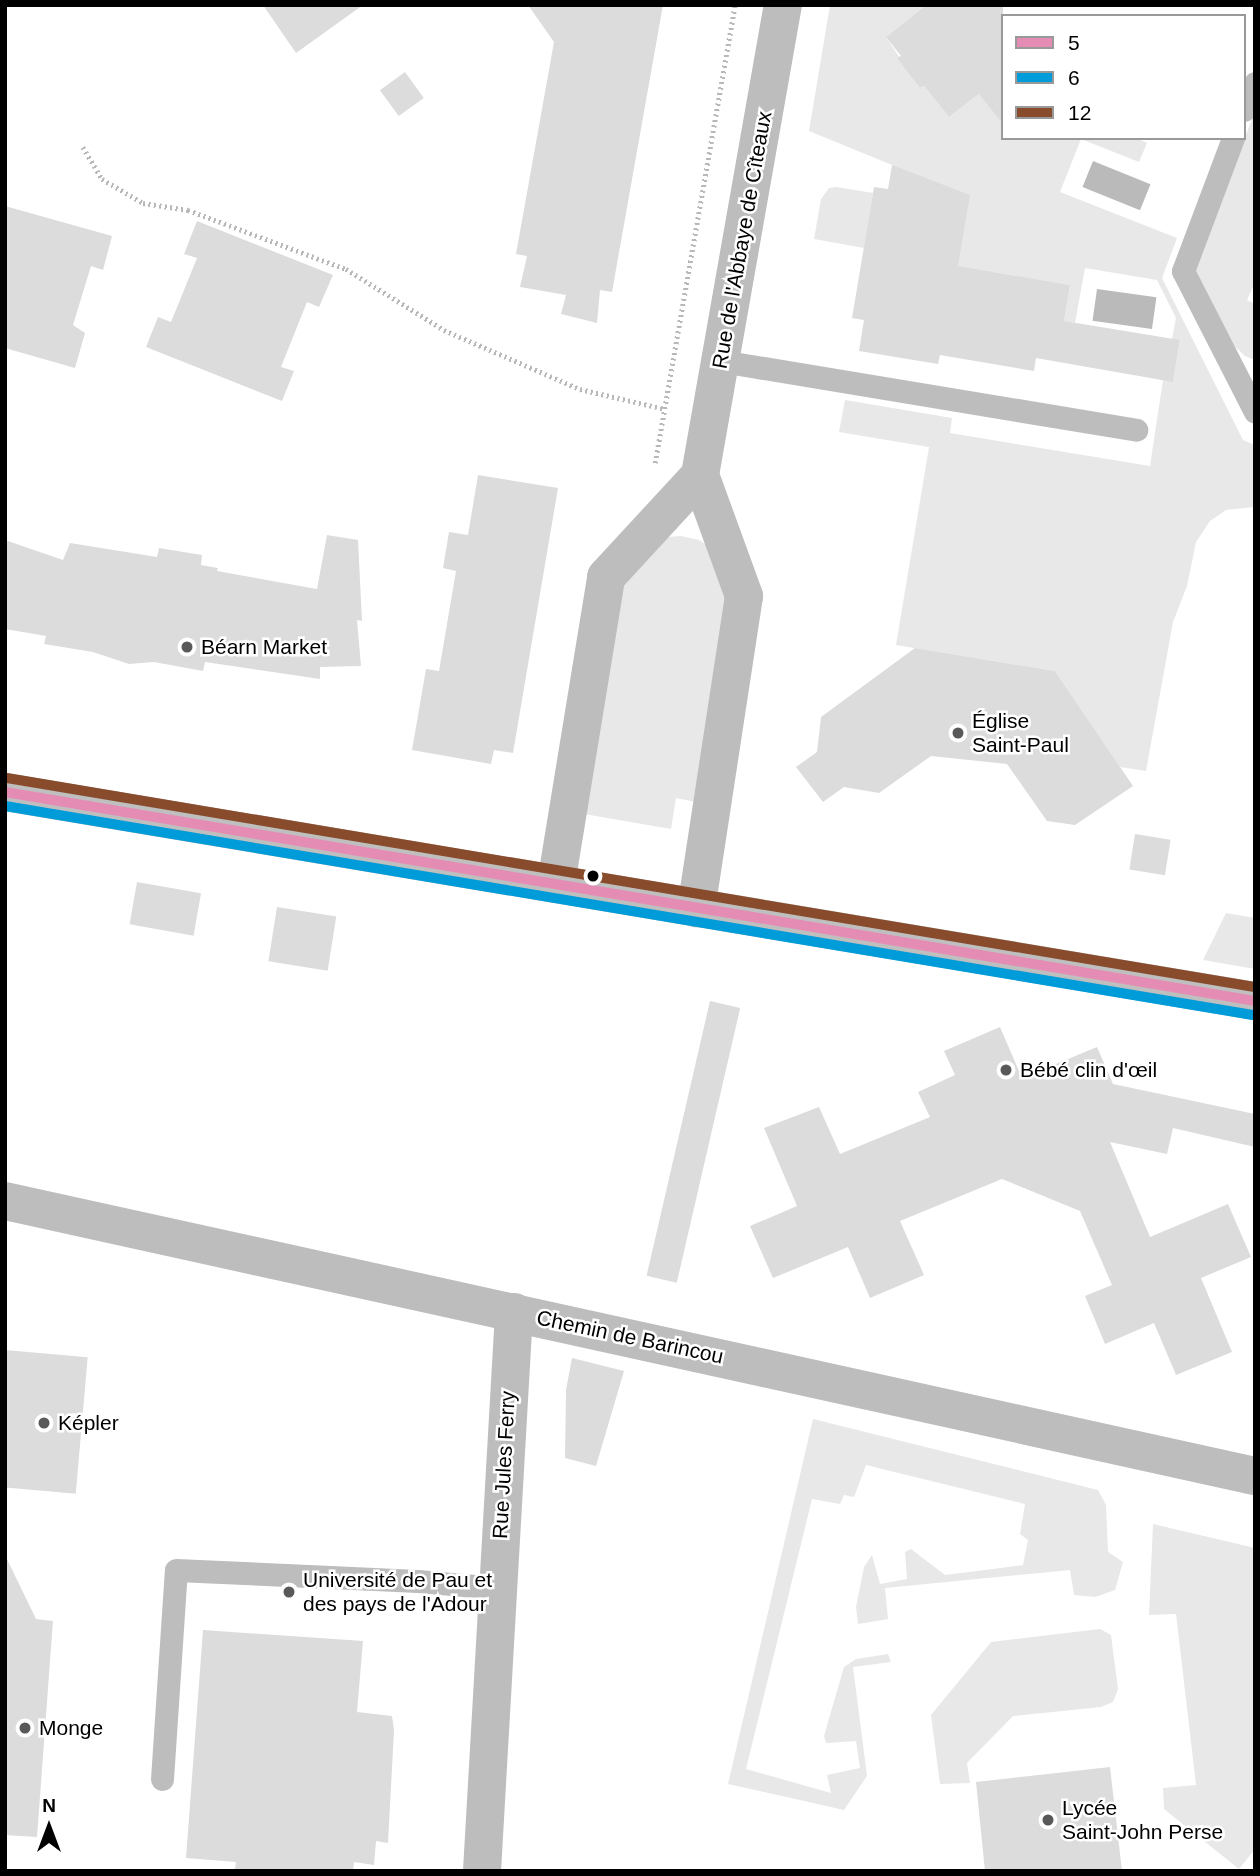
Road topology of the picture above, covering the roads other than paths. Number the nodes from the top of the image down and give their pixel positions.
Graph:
1 (783, 5) edge
2 (1255, 83) edge
3 (1246, 105) edge
4 (1232, 140) edge
5 (721, 361) junction
6 (1255, 412) edge
7 (1136, 430) dead end
8 (700, 475) junction
9 (5, 792) edge
10 (556, 884) junction
11 (696, 908) junction
12 (1255, 1001) edge
13 (5, 1201) edge
14 (514, 1312) junction
15 (1255, 1476) edge
16 (497, 1588) junction
17 (162, 1779) dead end
18 (482, 1871) edge

1 - 5 street, Rue de l'Abbaye de Cîteaux
2 - 3 lane
4 - 6 lane
5 - 7 lane
5 - 8 street, Rue de l'Abbaye de Cîteaux
8 - 10 street
8 - 11 street
9 - 10 main road
10 - 11 main road
11 - 12 main road
13 - 14 street, Chemin de Barincou
14 - 15 street, Chemin de Barincou
14 - 16 street, Rue Jules Ferry
16 - 17 lane
16 - 18 street, Rue Jules Ferry

